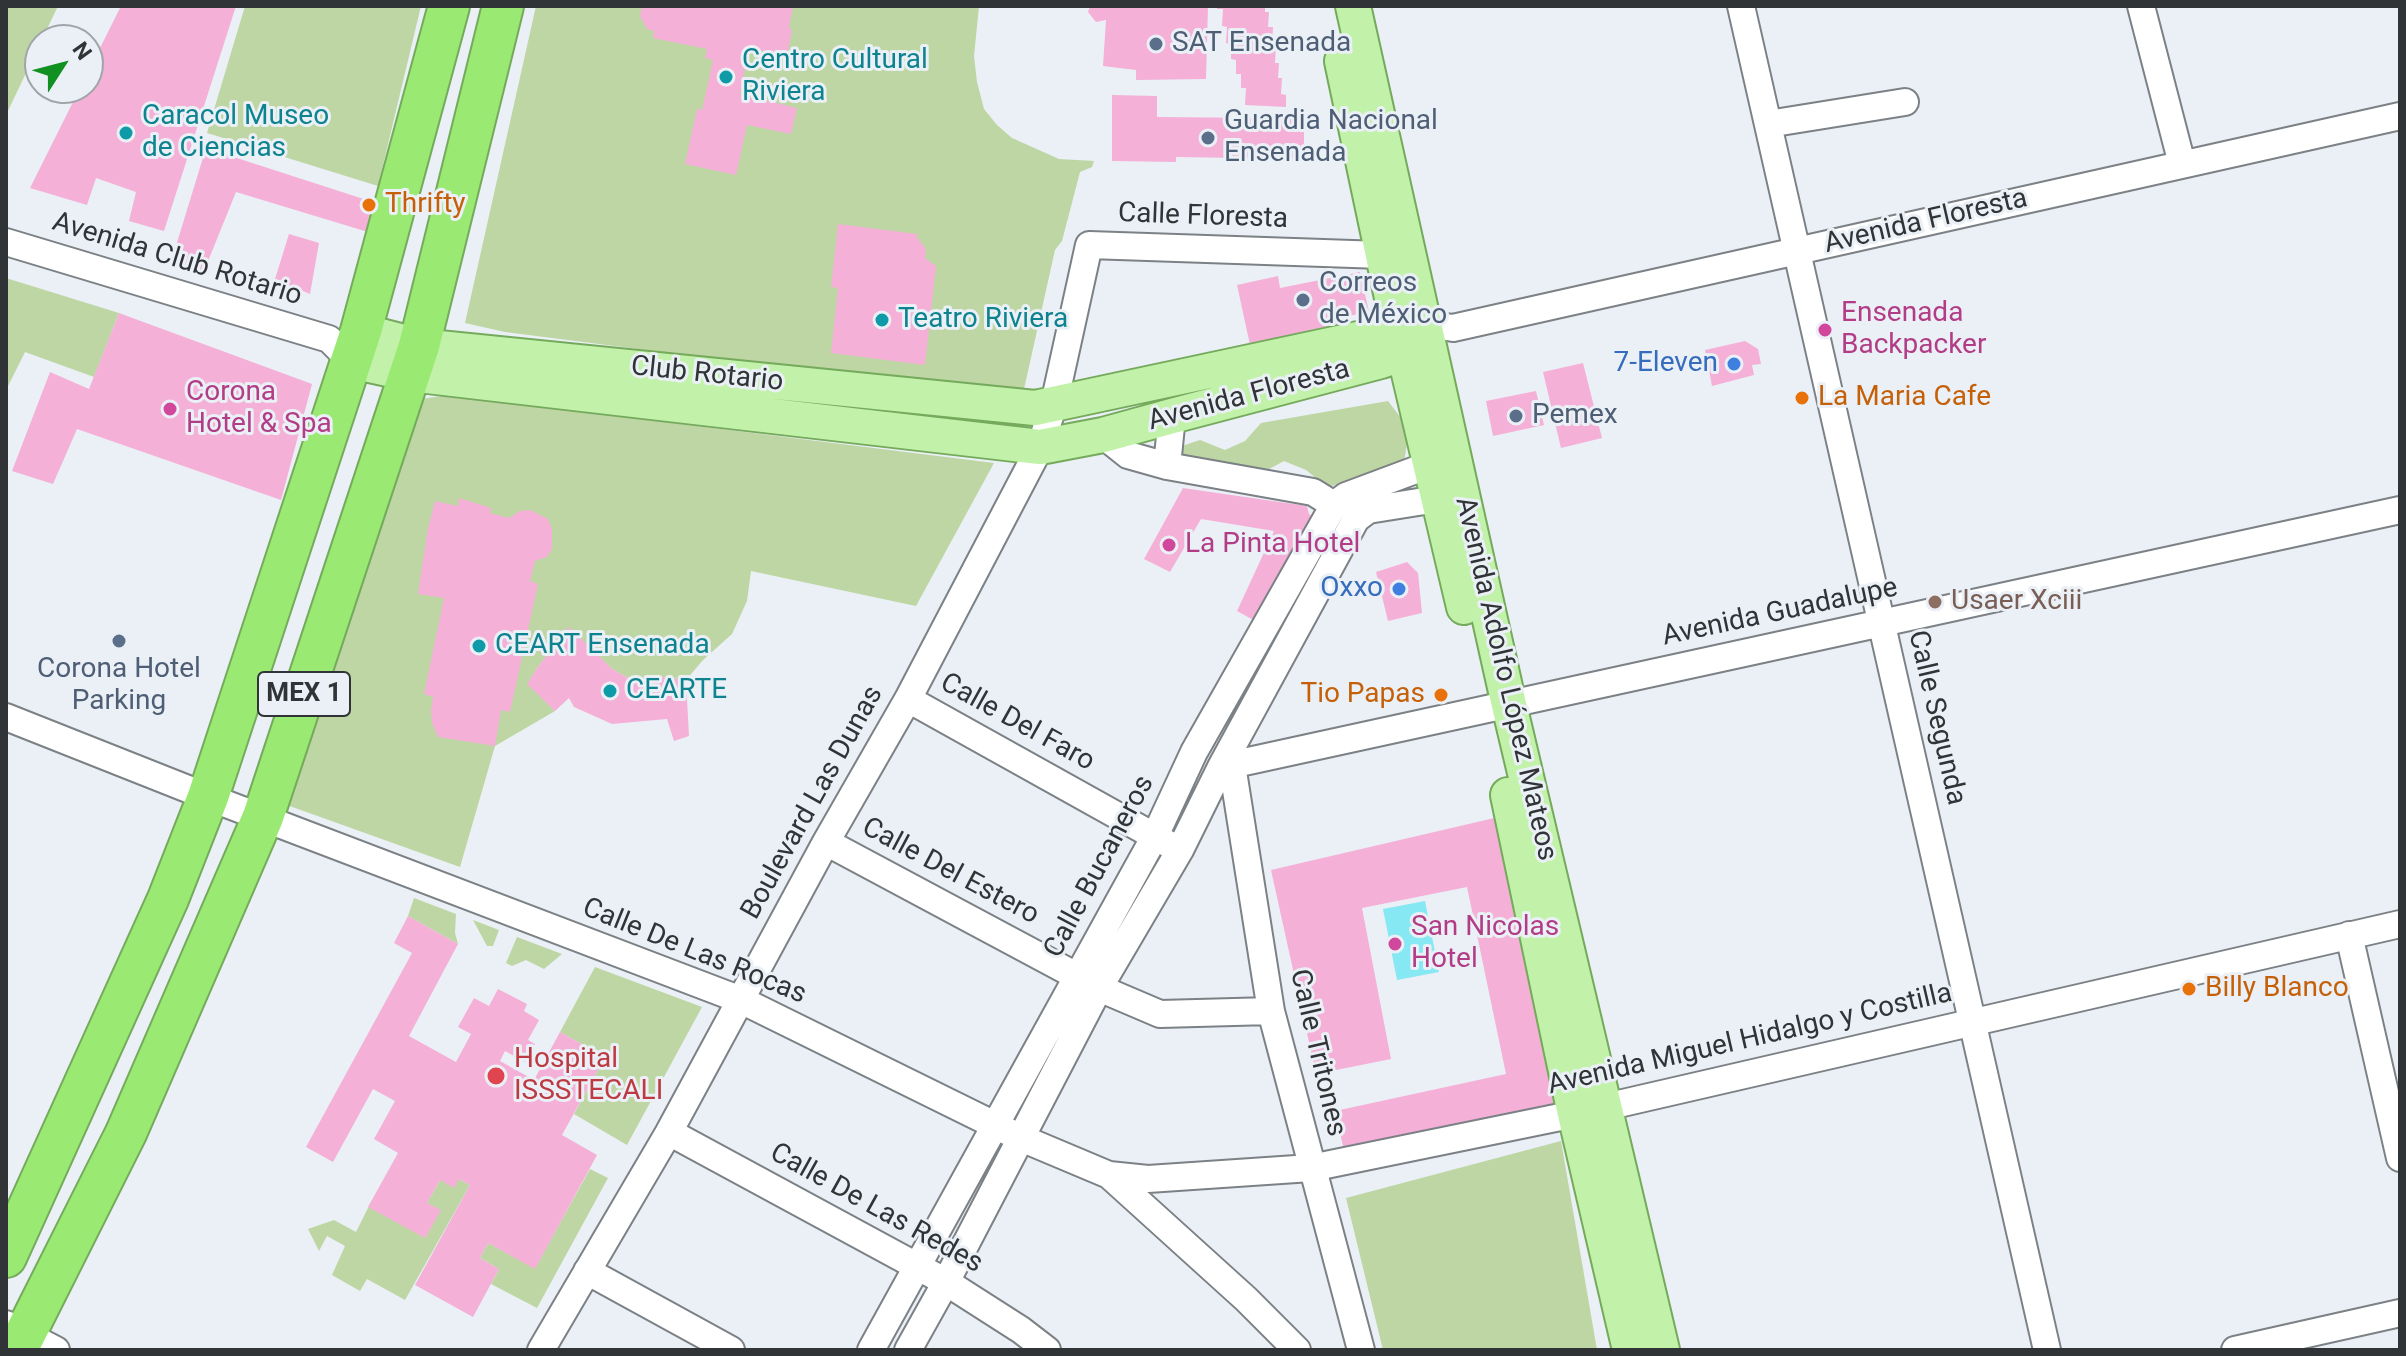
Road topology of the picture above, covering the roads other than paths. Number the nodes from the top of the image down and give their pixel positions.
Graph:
1 (449, 6) edge
2 (503, 6) edge
3 (1331, 6) edge
4 (1353, 6) edge
5 (1741, 6) edge
6 (2141, 6) edge
7 (1905, 102) dead end
8 (2400, 116) edge
9 (1768, 124) junction
10 (2182, 164) junction
11 (6, 242) edge
12 (1797, 251) junction
13 (1382, 255) junction
14 (1422, 336) junction
15 (347, 343) junction
16 (414, 360) junction
17 (1054, 404) junction
18 (1172, 416) junction
19 (1103, 435) junction
20 (1040, 447) junction
21 (1429, 465) junction
22 (1167, 466) junction
23 (1437, 499) junction
24 (1334, 505) junction
25 (2400, 510) edge
26 (1881, 624) junction
27 (908, 699) junction
28 (1499, 707) junction
29 (9, 726) edge
30 (1194, 752) junction
31 (1226, 766) junction
32 (208, 797) junction
33 (263, 817) junction
34 (1155, 836) junction
35 (826, 842) junction
36 (1180, 850) junction
37 (2400, 924) edge
38 (2349, 935) junction
39 (1089, 982) junction
40 (741, 1000) junction
41 (1271, 1011) junction
42 (1972, 1022) junction
43 (1590, 1110) junction
44 (995, 1125) junction
45 (669, 1132) junction
46 (1021, 1138) junction
47 (2400, 1158) edge
48 (1311, 1168) junction
49 (1109, 1175) junction
50 (6, 1257) edge
51 (917, 1266) junction
52 (587, 1271) junction
53 (946, 1282) junction
54 (2400, 1313) edge
55 (26, 1340) edge
56 (541, 1350) edge
57 (731, 1350) edge
58 (871, 1350) edge
59 (908, 1350) edge
60 (1047, 1350) edge
61 (1297, 1350) edge
62 (1361, 1350) edge
63 (1630, 1350) edge
64 (1662, 1350) edge
65 (2047, 1350) edge
66 (2235, 1350) edge

1 - 15 highway, MEX 1
2 - 16 highway, MEX 1
3 - 13 main road, Avenida Adolfo López Mateos
4 - 14 main road, Avenida Adolfo López Mateos
5 - 9 street, Calle Segunda
6 - 10 street
7 - 9 street
8 - 10 street, Avenida Floresta
9 - 12 street, Calle Segunda
10 - 12 street, Avenida Floresta
11 - 15 street, Avenida Club Rotario
12 - 14 street, Avenida Floresta
12 - 26 street, Calle Segunda
13 - 14 main road, Avenida Adolfo López Mateos
13 - 17 street, Calle Floresta
14 - 17 main road, Avenida Floresta
14 - 18 main road, Avenida Floresta
14 - 21 main road, Avenida Adolfo López Mateos
14 - 28 main road, Avenida Adolfo López Mateos
15 - 16 main road, Club Rotario
15 - 32 highway, MEX 1
16 - 17 main road, Club Rotario
16 - 20 main road, Club Rotario
16 - 33 highway, MEX 1
17 - 20 street, Boulevard Las Dunas
18 - 19 main road, Avenida Floresta
18 - 22 street
19 - 20 main road, Avenida Floresta
19 - 22 street
20 - 27 street, Boulevard Las Dunas
21 - 23 main road, Avenida Adolfo López Mateos
21 - 24 street
22 - 24 street
23 - 28 main road, Avenida Adolfo López Mateos
23 - 31 street, Calle Bucaneros
24 - 30 street, Calle Bucaneros
25 - 26 street, Avenida Guadalupe
26 - 28 street, Avenida Guadalupe
26 - 42 street, Calle Segunda
27 - 34 street, Calle Del Faro
27 - 35 street, Boulevard Las Dunas
28 - 31 street, Avenida Guadalupe
28 - 43 main road, Avenida Adolfo López Mateos
29 - 32 street, Calle De Las Rocas
30 - 31 street
30 - 34 street, Calle Bucaneros
31 - 36 street, Calle Bucaneros
31 - 41 street, Calle Tritones
32 - 33 street, Calle De Las Rocas
32 - 50 highway, MEX 1
33 - 40 street, Calle De Las Rocas
33 - 55 highway, MEX 1
34 - 36 street, Calle Del Faro
34 - 39 street, Calle Bucaneros
35 - 39 street, Calle Del Estero
35 - 40 street, Boulevard Las Dunas
36 - 39 street, Calle Bucaneros
37 - 38 street, Avenida Miguel Hidalgo y Costilla
38 - 42 street, Avenida Miguel Hidalgo y Costilla
38 - 47 street
39 - 41 street, Calle Del Estero
39 - 44 street, Calle Bucaneros
39 - 46 street, Calle Bucaneros
40 - 44 street, Calle De Las Rocas
40 - 45 street, Boulevard Las Dunas
41 - 48 street, Calle Tritones
42 - 43 street, Avenida Miguel Hidalgo y Costilla
42 - 65 street, Calle Segunda
43 - 48 street, Avenida Miguel Hidalgo y Costilla
43 - 63 main road, Avenida Adolfo López Mateos
43 - 64 main road, Avenida Adolfo López Mateos
44 - 46 street, Calle De Las Rocas
44 - 51 street, Calle Bucaneros
45 - 51 street, Calle De Las Redes
45 - 52 street, Boulevard Las Dunas
46 - 49 street, Calle De Las Rocas
46 - 53 street, Calle Bucaneros
48 - 49 street, Avenida Miguel Hidalgo y Costilla
48 - 62 street, Calle Tritones
49 - 61 street, Calle De Las Rocas
51 - 53 street, Calle De Las Redes
51 - 58 street, Calle Bucaneros
52 - 56 street, Boulevard Las Dunas
52 - 57 street
53 - 59 street, Calle Bucaneros
53 - 60 street, Calle De Las Redes
54 - 66 street

